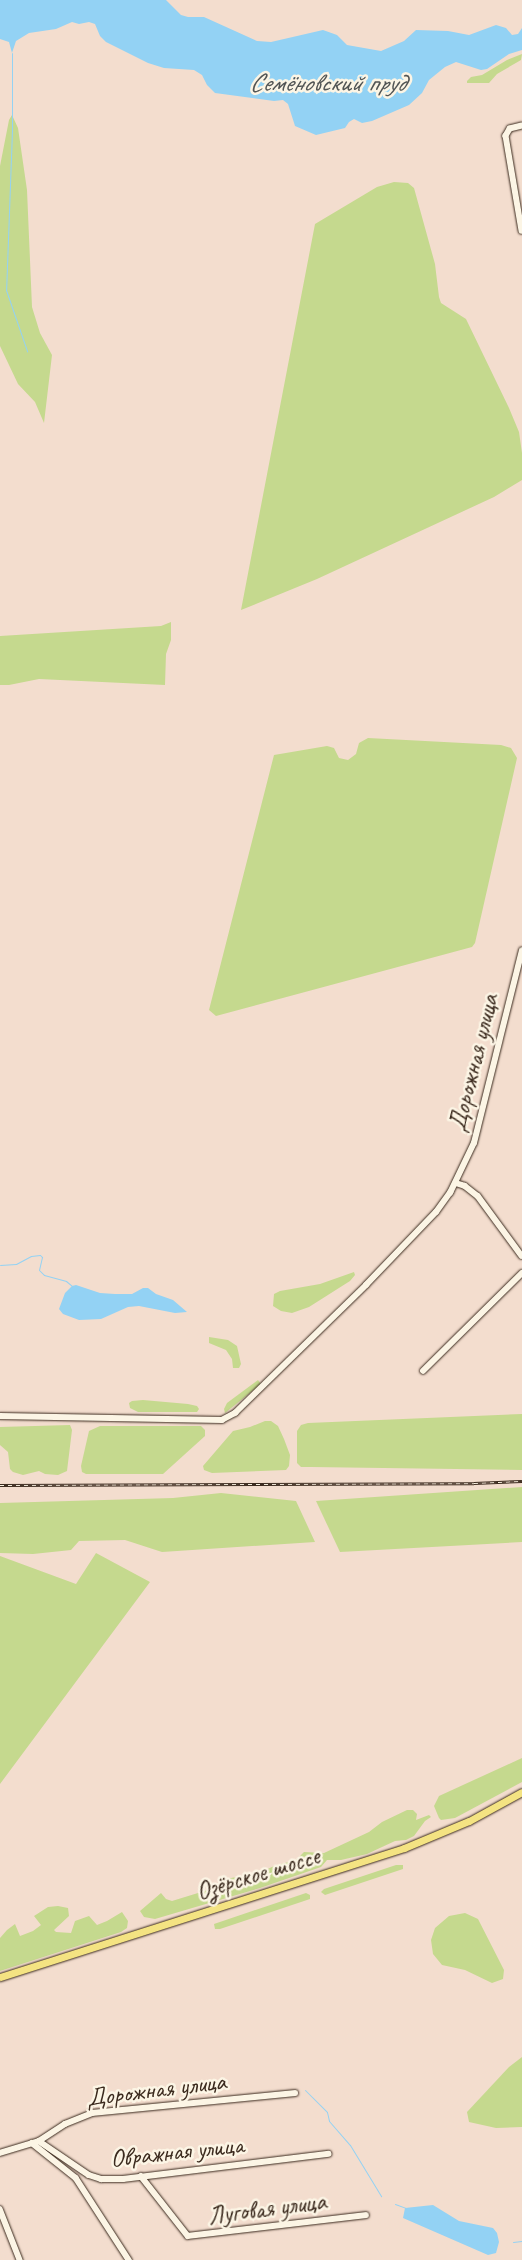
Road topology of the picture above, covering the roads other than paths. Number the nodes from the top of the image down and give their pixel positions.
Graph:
1 (522, 126) edge
2 (522, 231) edge
3 (522, 951) edge
4 (456, 1183) junction
5 (522, 1256) edge
6 (522, 1274) edge
7 (423, 1371) dead end
8 (0, 1416) edge
9 (522, 1792) edge
10 (0, 1977) edge
11 (295, 2093) dead end
12 (39, 2141) junction
13 (32, 2143) junction
14 (0, 2153) edge
15 (328, 2154) dead end
16 (141, 2176) junction
17 (0, 2209) edge
18 (366, 2215) dead end
19 (20, 2260) edge
20 (129, 2260) edge

1 - 2 street
3 - 4 street, Дорожная улица
4 - 5 street
4 - 8 street, Дорожная улица
6 - 7 street
9 - 10 main road, Озёрское шоссе
11 - 12 street, Дорожная улица
12 - 13 street, Дорожная улица
12 - 16 street, Овражная улица
13 - 14 street, Дорожная улица
13 - 20 street
15 - 16 street, Овражная улица
16 - 18 street, Луговая улица
17 - 19 street

